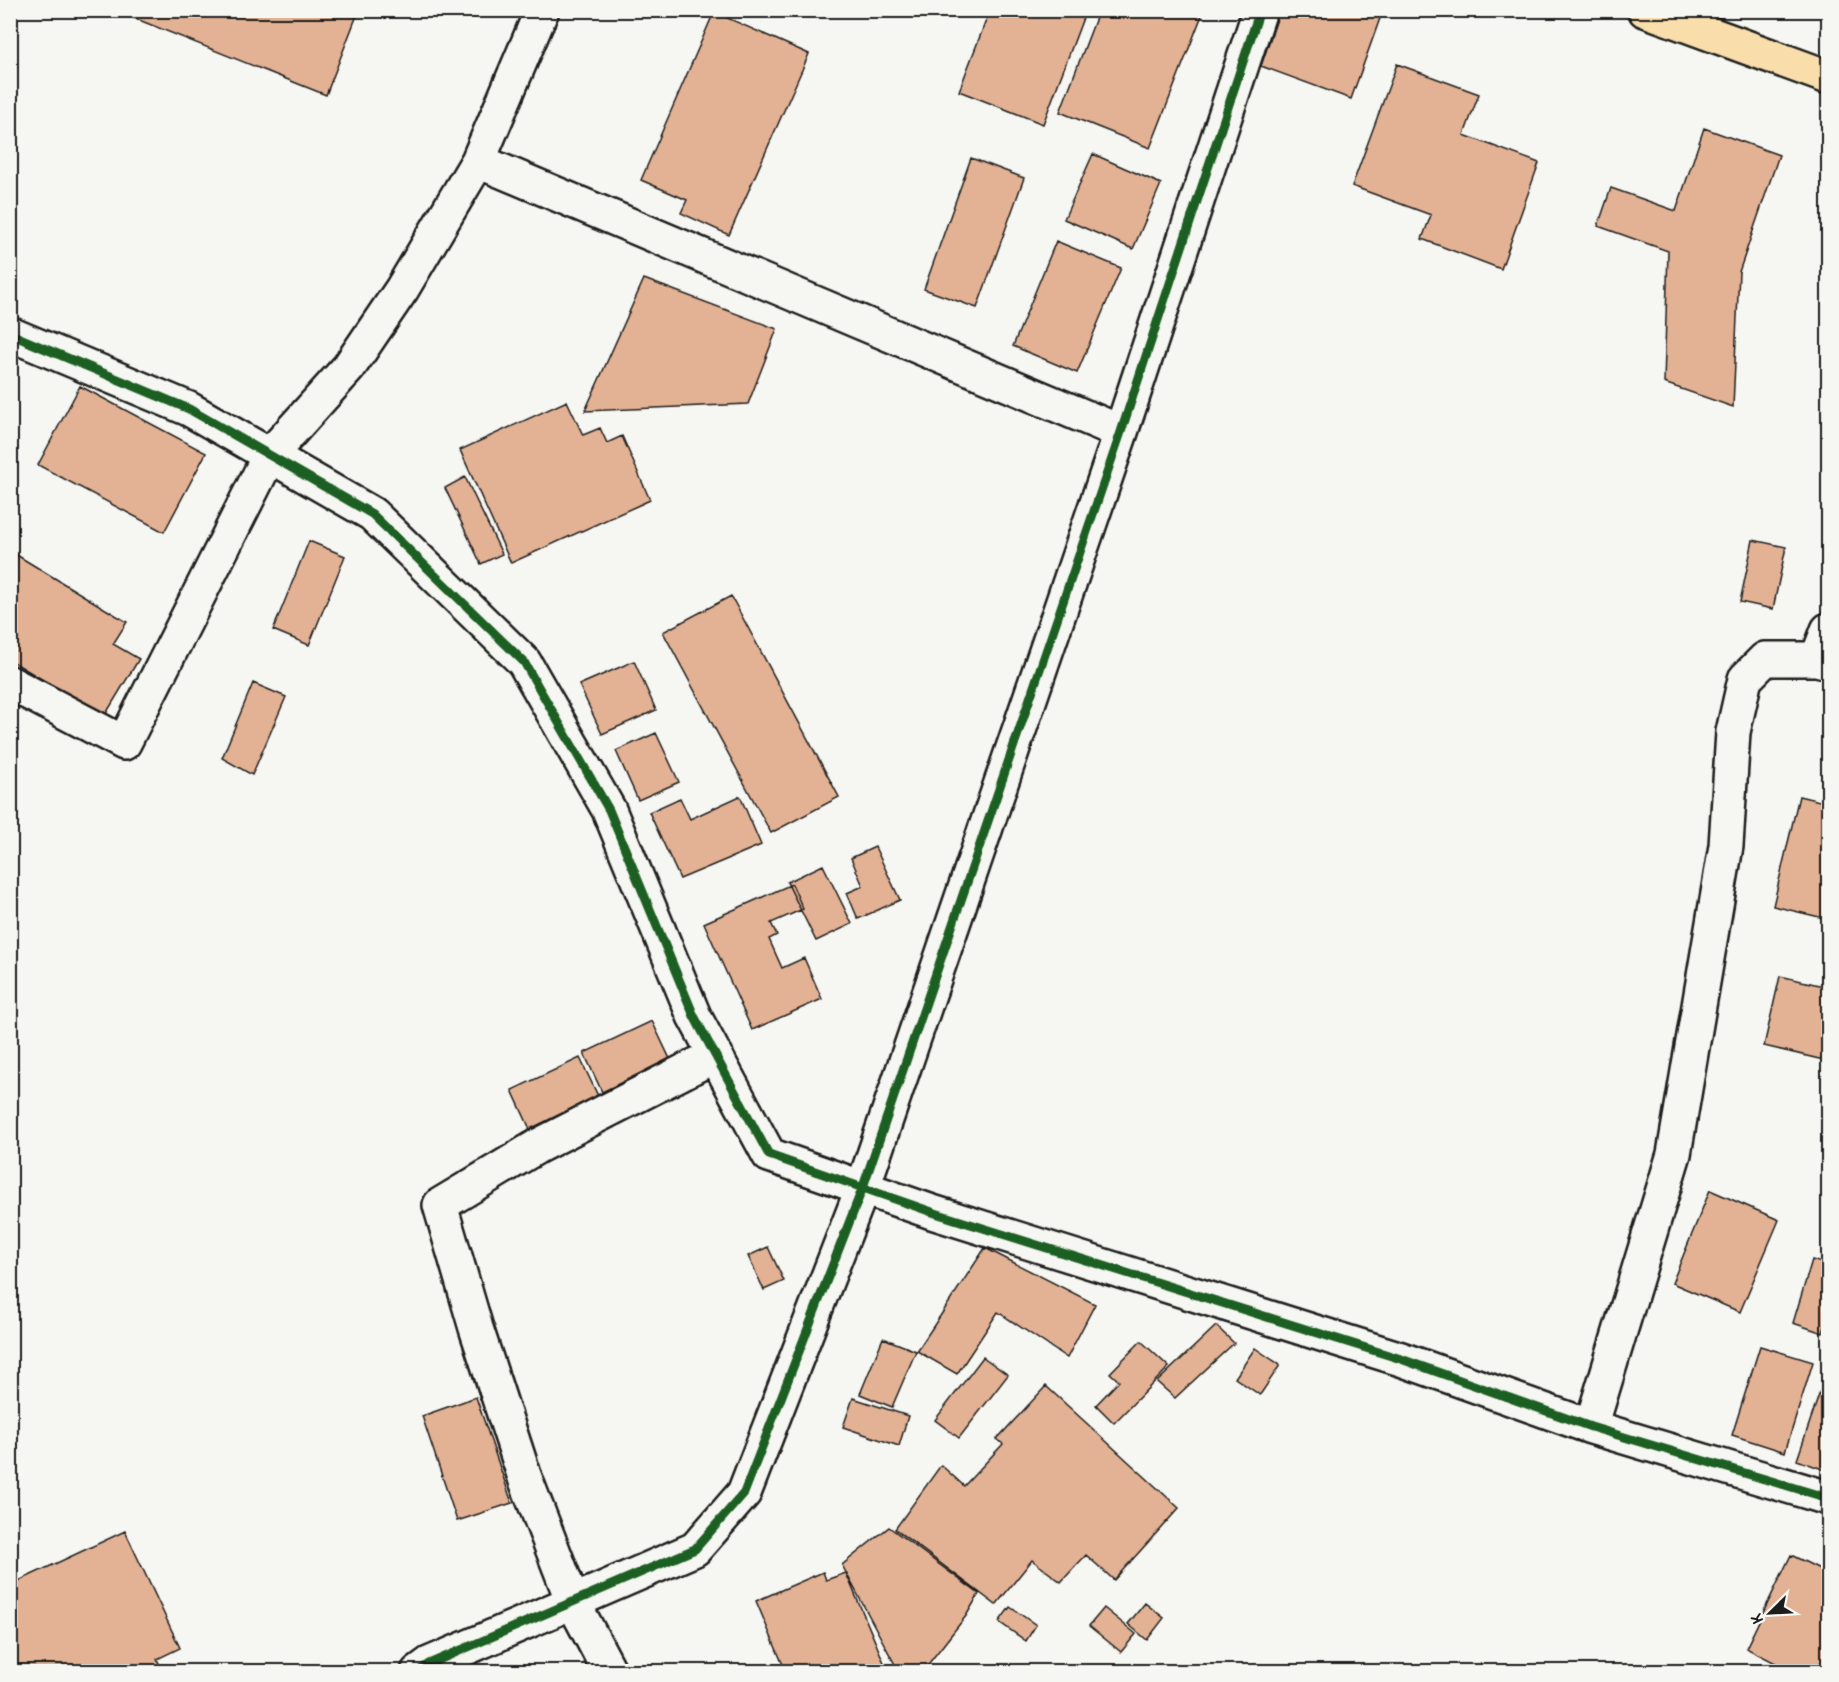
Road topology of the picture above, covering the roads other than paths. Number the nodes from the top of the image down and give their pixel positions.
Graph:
1 (542, 10) edge
2 (1260, 10) edge
3 (1645, 10) edge
4 (1828, 77) edge
5 (478, 161) junction
6 (10, 334) edge
7 (1121, 432) junction
8 (269, 456) junction
9 (1825, 650) edge
10 (10, 683) edge
11 (716, 1055) junction
12 (863, 1187) junction
13 (1591, 1427) junction
14 (1828, 1498) edge
15 (573, 1602) junction
16 (418, 1671) edge
17 (610, 1671) edge

1 - 5 street
2 - 7 street
3 - 4 main road
5 - 7 street
5 - 8 street
6 - 8 street
7 - 12 street
8 - 10 street
8 - 11 street
9 - 13 street
11 - 12 street
11 - 15 street
12 - 13 street
12 - 15 street
13 - 14 street
15 - 16 street
15 - 17 street

